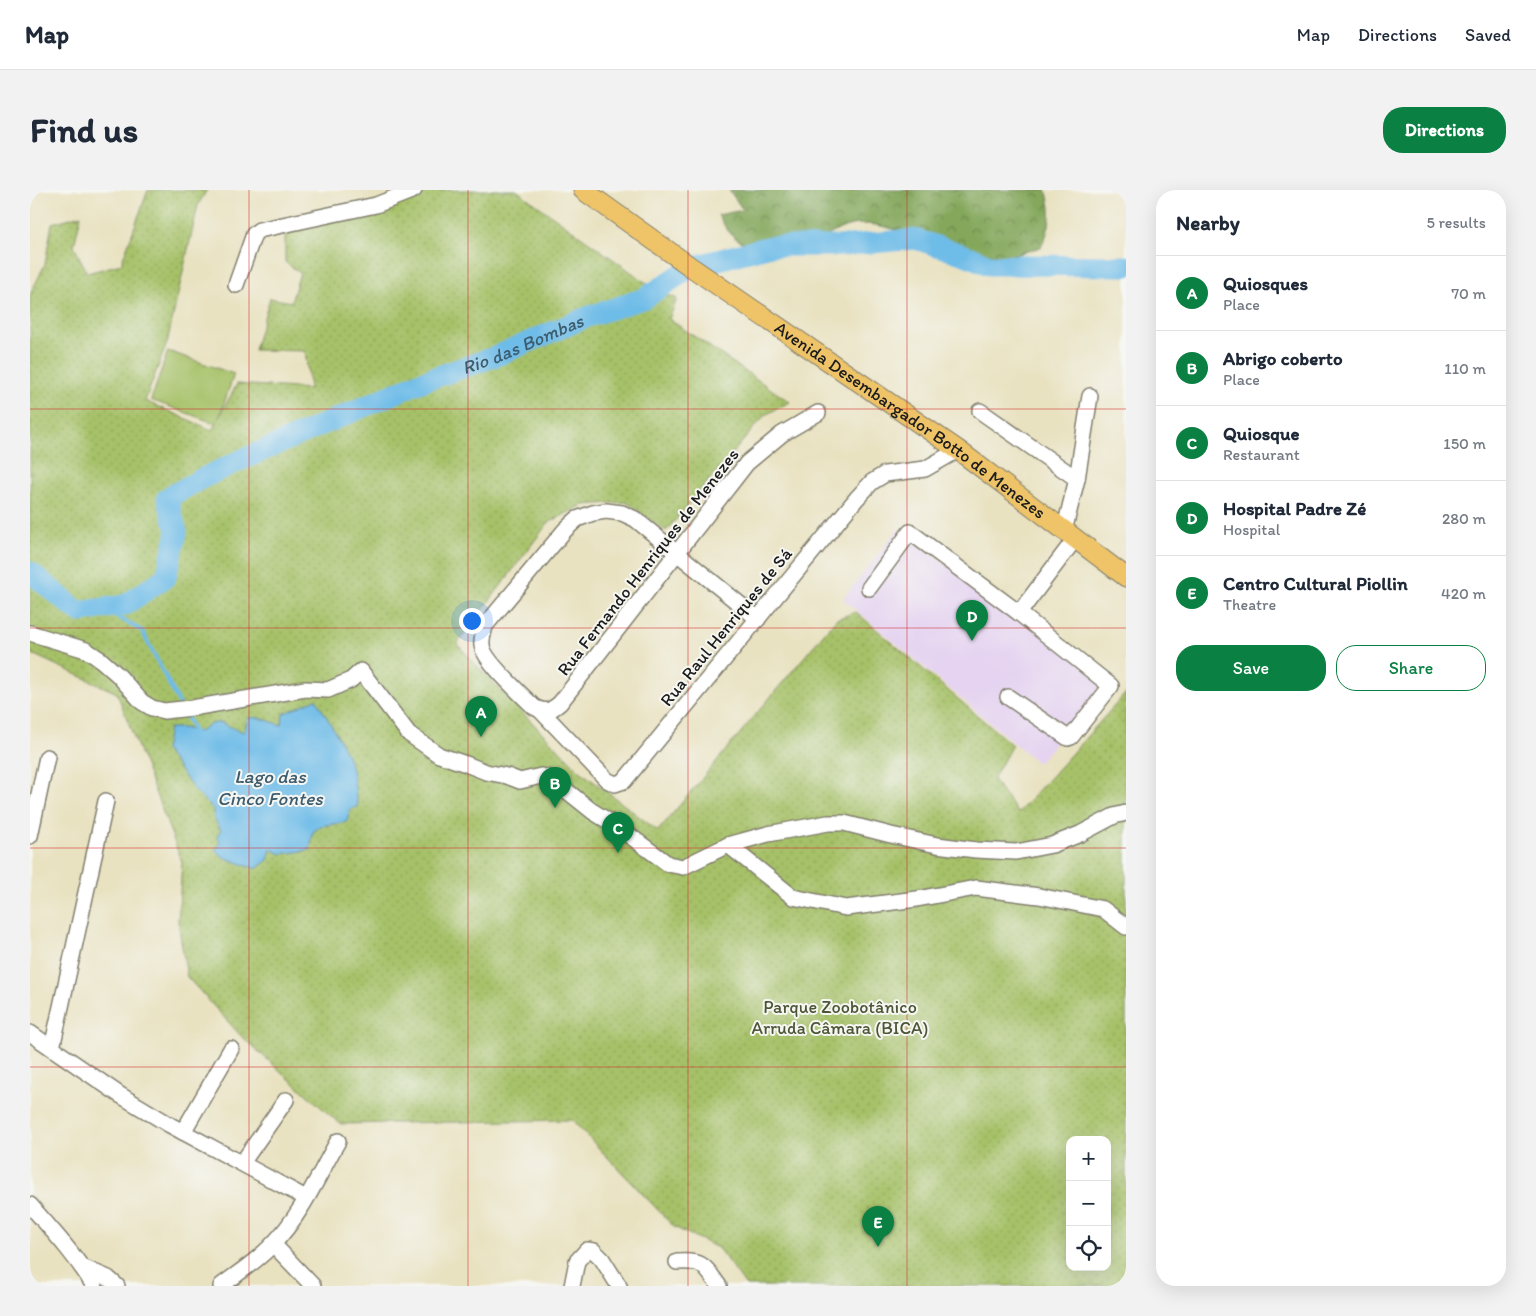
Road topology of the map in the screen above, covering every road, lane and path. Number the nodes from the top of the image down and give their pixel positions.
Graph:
1 (414, 190) edge
2 (583, 190) edge
3 (236, 285) dead end
4 (1090, 396) dead end
5 (980, 411) dead end
6 (818, 413) dead end
7 (958, 450) junction
8 (1077, 479) junction
9 (1069, 535) junction
10 (678, 552) junction
11 (1126, 577) edge
12 (869, 588) dead end
13 (1019, 613) junction
14 (758, 619) junction
15 (30, 633) edge
16 (1008, 697) dead end
17 (541, 711) junction
18 (47, 757) dead end
19 (106, 801) dead end
20 (1126, 813) edge
21 (30, 836) edge
22 (728, 845) junction
23 (1126, 927) edge
24 (30, 1032) edge
25 (52, 1048) junction
26 (231, 1049) dead end
27 (286, 1100) dead end
28 (183, 1132) junction
29 (338, 1141) dead end
30 (242, 1163) junction
31 (306, 1198) junction
32 (30, 1205) edge
33 (273, 1244) junction
34 (676, 1262) dead end
35 (82, 1267) junction
36 (94, 1286) edge
37 (117, 1286) edge
38 (221, 1286) edge
39 (313, 1286) edge
40 (572, 1286) edge
41 (619, 1286) edge
42 (719, 1286) edge

1 - 3 street
2 - 7 main road, Avenida Desembargador Botto de Menezes
4 - 8 street
5 - 8 street
6 - 10 street, Rua Fernando Henriques de Menezes
7 - 9 main road, Avenida Desembargador Botto de Menezes
7 - 14 street, Rua Raul Henriques de Sá
8 - 9 street
9 - 11 main road, Avenida Desembargador Botto de Menezes
9 - 13 street
10 - 14 street
10 - 17 street, Rua Fernando Henriques de Menezes
10 - 17 street
12 - 13 street
13 - 16 street
14 - 17 street, Rua Raul Henriques de Sá
15 - 22 street
18 - 21 street
19 - 25 street
20 - 22 street
22 - 23 street
24 - 25 street
25 - 28 street
26 - 28 street
27 - 30 street
28 - 30 street
29 - 31 street
30 - 31 street
31 - 33 street
32 - 35 street
33 - 38 street
33 - 39 street
34 - 42 street
35 - 36 street
35 - 37 street
40 - 41 street

